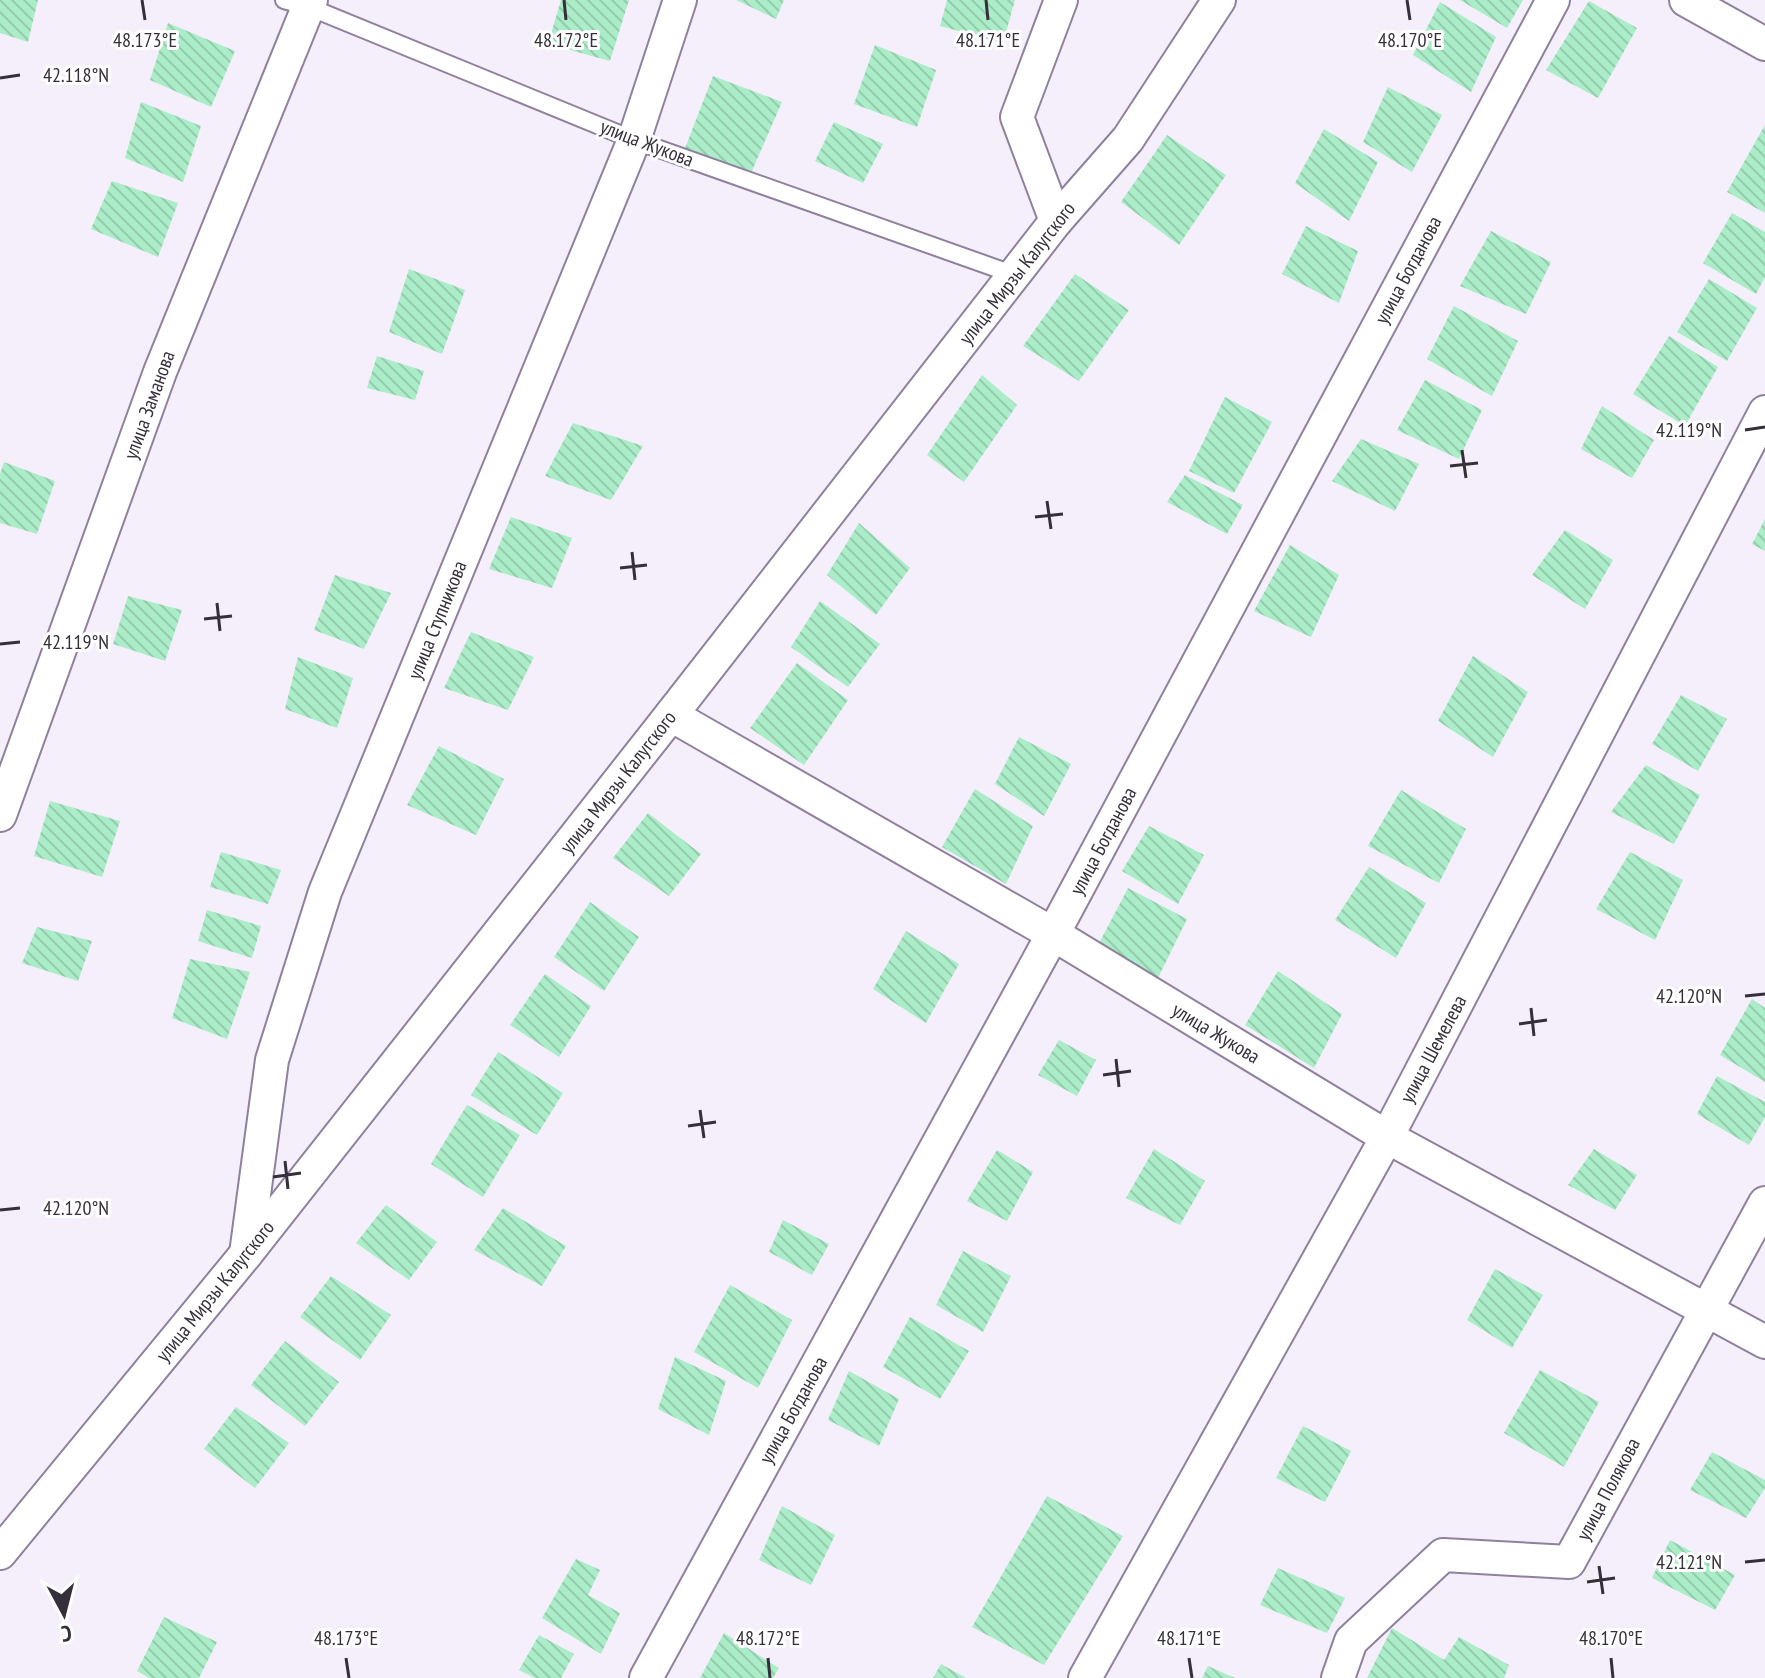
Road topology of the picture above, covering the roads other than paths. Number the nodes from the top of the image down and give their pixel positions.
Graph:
1 (680, 0) edge
2 (1061, 0) edge
3 (1219, 0) edge
4 (1553, 0) edge
5 (1686, 0) edge
6 (301, 2) edge
7 (1765, 44) edge
8 (634, 140) junction
9 (1056, 221) junction
10 (1015, 275) junction
11 (1765, 412) edge
12 (671, 715) junction
13 (0, 815) edge
14 (1053, 934) junction
15 (1387, 1137) junction
16 (1765, 1203) edge
17 (246, 1254) junction
18 (1705, 1310) junction
19 (1765, 1342) edge
20 (0, 1553) edge
21 (646, 1678) edge
22 (1085, 1678) edge
23 (1338, 1678) edge

1 - 8 street, улица Ступникова
2 - 9 street
3 - 9 street, улица Мирзы Калугского
4 - 14 street, улица Богданова
5 - 7 street
6 - 8 lane, улица Жукова
6 - 13 street, улица Заманова
8 - 10 lane, улица Жукова
8 - 17 street, улица Ступникова
9 - 10 street, улица Мирзы Калугского
10 - 12 street, улица Мирзы Калугского
11 - 15 street, улица Шемелева
12 - 14 street, улица Жукова
12 - 17 street, улица Мирзы Калугского
14 - 15 street, улица Жукова
14 - 21 street, улица Богданова
15 - 18 street, улица Жукова
15 - 22 street, улица Шемелева
16 - 18 street, улица Полякова
17 - 20 street, улица Мирзы Калугского
18 - 19 street, улица Жукова
18 - 23 street, улица Полякова

